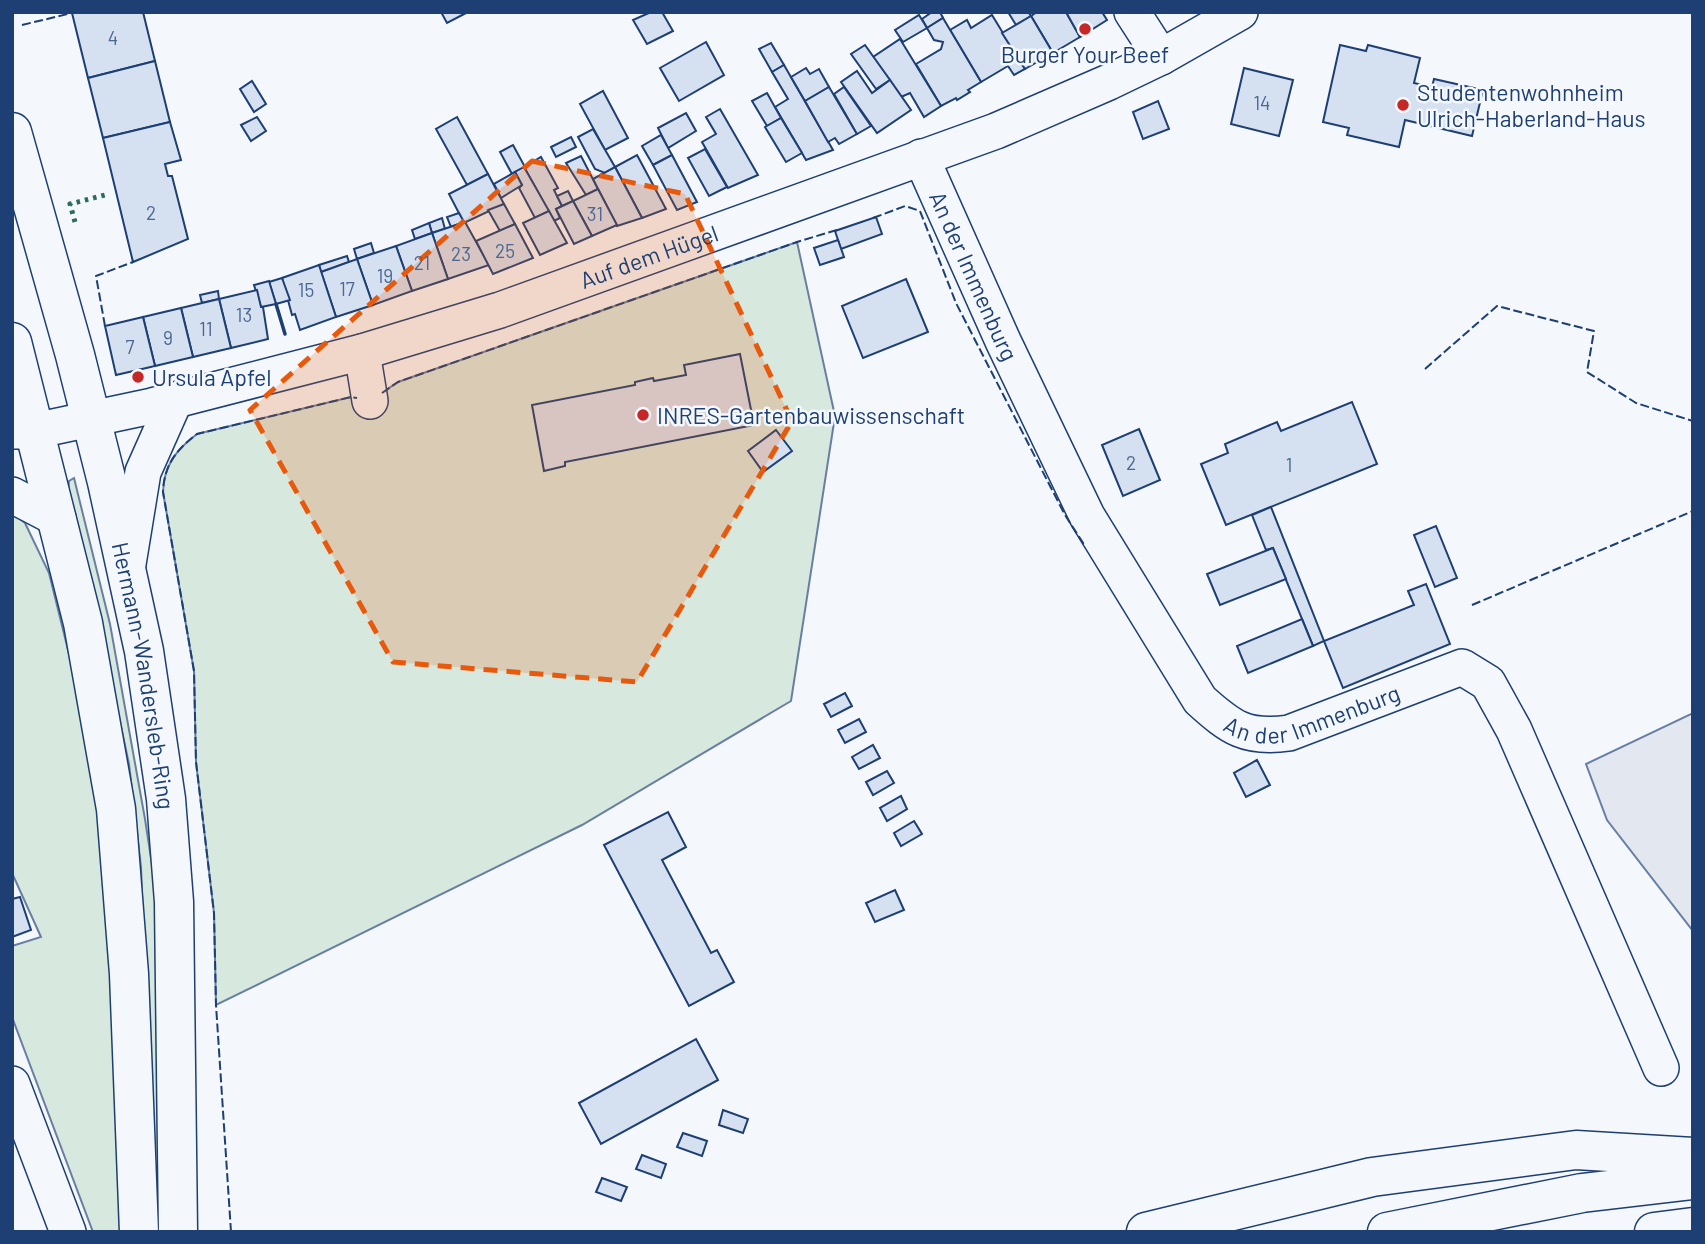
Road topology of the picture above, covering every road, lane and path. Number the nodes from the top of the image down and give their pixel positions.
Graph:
1 (1132, 12) edge
2 (1240, 12) edge
3 (1161, 57) junction
4 (12, 132) edge
5 (921, 157) junction
6 (12, 342) edge
7 (362, 352) junction
8 (175, 400) junction
9 (370, 401) dead end
10 (90, 418) junction
11 (20, 439) edge
12 (12, 495) edge
13 (58, 519) junction
14 (127, 567) junction
15 (1661, 1068) dead end
16 (12, 1084) edge
17 (1693, 1157) edge
18 (1693, 1180) edge
19 (1693, 1227) edge
20 (68, 1232) edge
21 (139, 1232) edge
22 (178, 1232) edge
23 (1146, 1232) edge
24 (1387, 1232) edge
25 (1654, 1232) edge

1 - 3 street
2 - 3 street, Auf dem Hügel
3 - 5 street, Auf dem Hügel
4 - 10 main road, Hermann-Wandersleb-Ring
5 - 7 street, Auf dem Hügel
5 - 15 street, An der Immenburg
6 - 11 main road
7 - 8 street, Auf dem Hügel
7 - 9 street
8 - 10 street, Auf dem Hügel
8 - 14 street
10 - 11 street, Auf dem Hügel
10 - 14 main road, Hermann-Wandersleb-Ring
11 - 13 main road
12 - 13 street
13 - 21 main road
14 - 22 main road, Hermann-Wandersleb-Ring
16 - 20 street
17 - 23 main road
18 - 24 main road
19 - 25 main road

